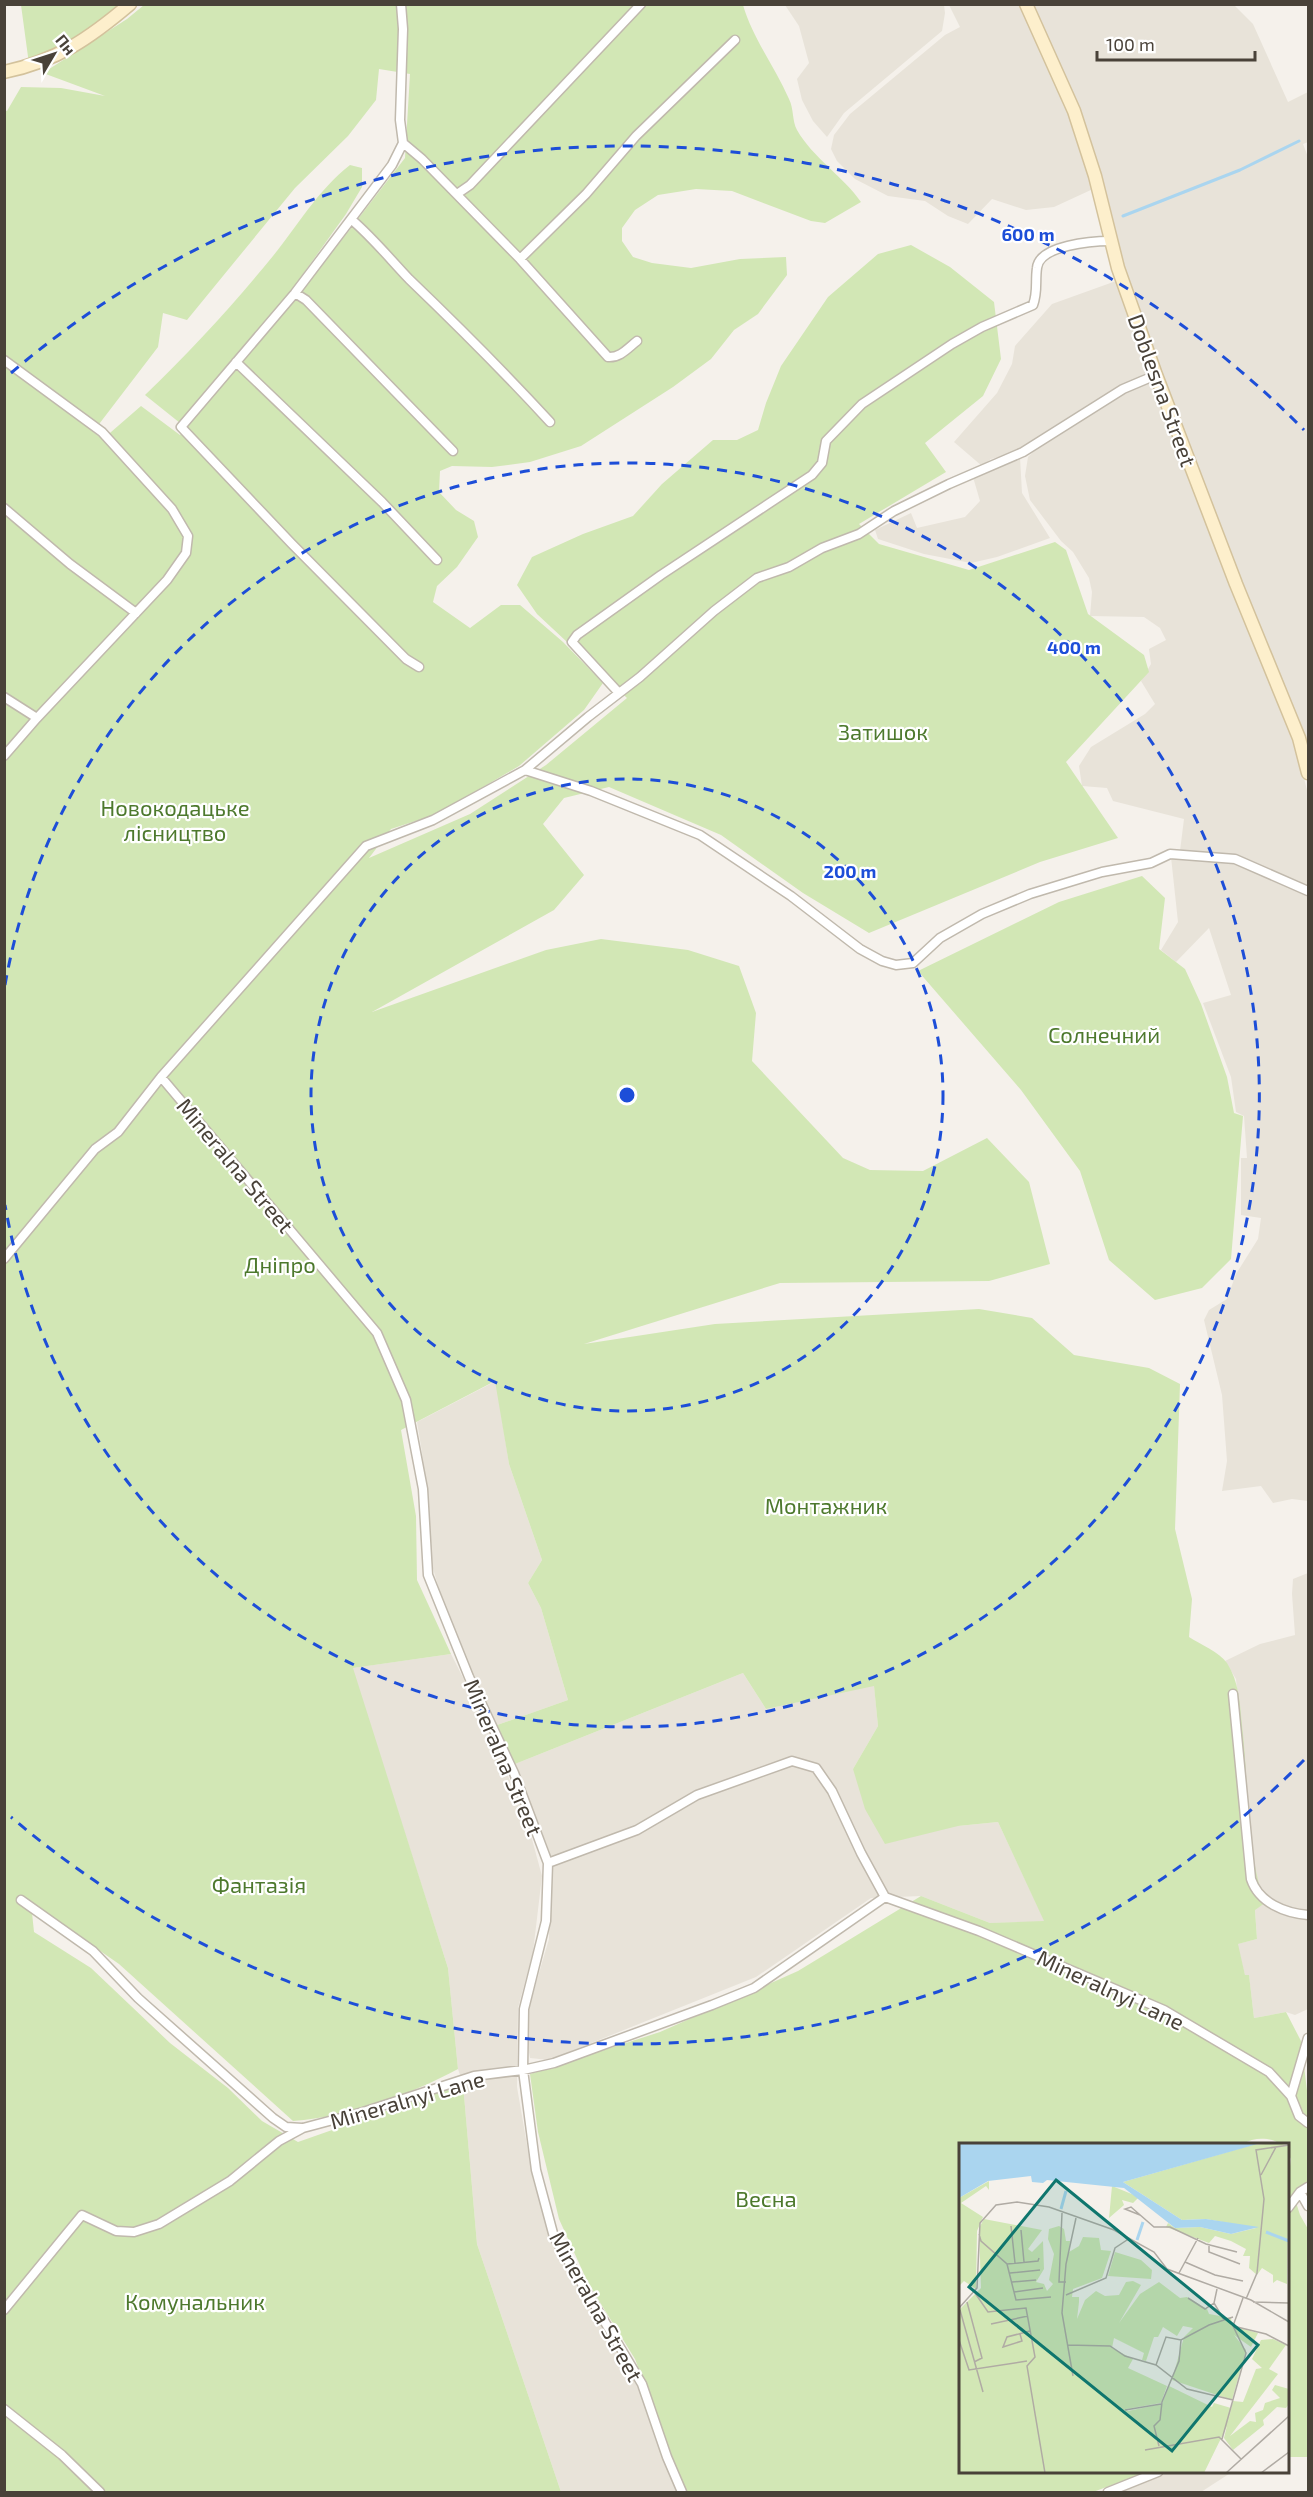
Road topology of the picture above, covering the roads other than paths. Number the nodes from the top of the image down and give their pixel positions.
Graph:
1 (130, 4) edge
2 (401, 4) edge
3 (641, 4) edge
4 (1026, 4) edge
5 (735, 40) dead end
6 (4, 72) edge
7 (403, 143) junction
8 (457, 194) junction
9 (351, 220) junction
10 (1111, 241) junction
11 (520, 259) junction
12 (295, 293) junction
13 (637, 341) dead end
14 (4, 360) edge
15 (236, 362) junction
16 (1156, 375) junction
17 (550, 422) dead end
18 (453, 451) dead end
19 (4, 508) edge
20 (437, 560) dead end
21 (136, 613) junction
22 (419, 667) dead end
23 (619, 693) junction
24 (4, 697) edge
25 (37, 718) junction
26 (4, 756) edge
27 (525, 770) junction
28 (1308, 773) edge
29 (1308, 891) edge
30 (160, 1077) junction
31 (4, 1259) edge
32 (1233, 1694) dead end
33 (548, 1863) junction
34 (885, 1897) junction
35 (21, 1900) dead end
36 (1308, 1915) edge
37 (1308, 2038) edge
38 (523, 2070) junction
39 (1292, 2096) junction
40 (1308, 2123) edge
41 (303, 2128) junction
42 (1304, 2190) edge
43 (1289, 2206) edge
44 (1308, 2206) edge
45 (4, 2310) edge
46 (4, 2409) edge
47 (1156, 2473) edge
48 (100, 2493) edge
49 (682, 2493) edge
50 (1108, 2493) edge

1 - 6 street
2 - 7 street
3 - 8 street
4 - 10 street, Doblesna Street
5 - 11 street
7 - 8 street
7 - 9 street
8 - 11 street
9 - 12 street
9 - 17 street
10 - 16 street, Doblesna Street
10 - 23 street
11 - 13 street
12 - 15 street
12 - 18 street
14 - 21 street
15 - 20 street
15 - 22 street
16 - 23 street
16 - 28 street, Doblesna Street
19 - 21 street
21 - 25 street
23 - 27 street
24 - 25 street
25 - 26 street
27 - 29 street
27 - 30 street
30 - 31 street
30 - 33 street, Mineralna Street
32 - 36 street
33 - 34 street
33 - 38 street, Mineralna Street
34 - 38 street, Mineralnyi Lane
34 - 39 street, Mineralnyi Lane
35 - 41 street
37 - 39 street
38 - 41 street, Mineralnyi Lane
38 - 49 street, Mineralna Street
39 - 40 street, Mineralnyi Lane
41 - 45 street, Mineralnyi Lane
42 - 43 street
42 - 44 street
46 - 48 street
47 - 50 street

